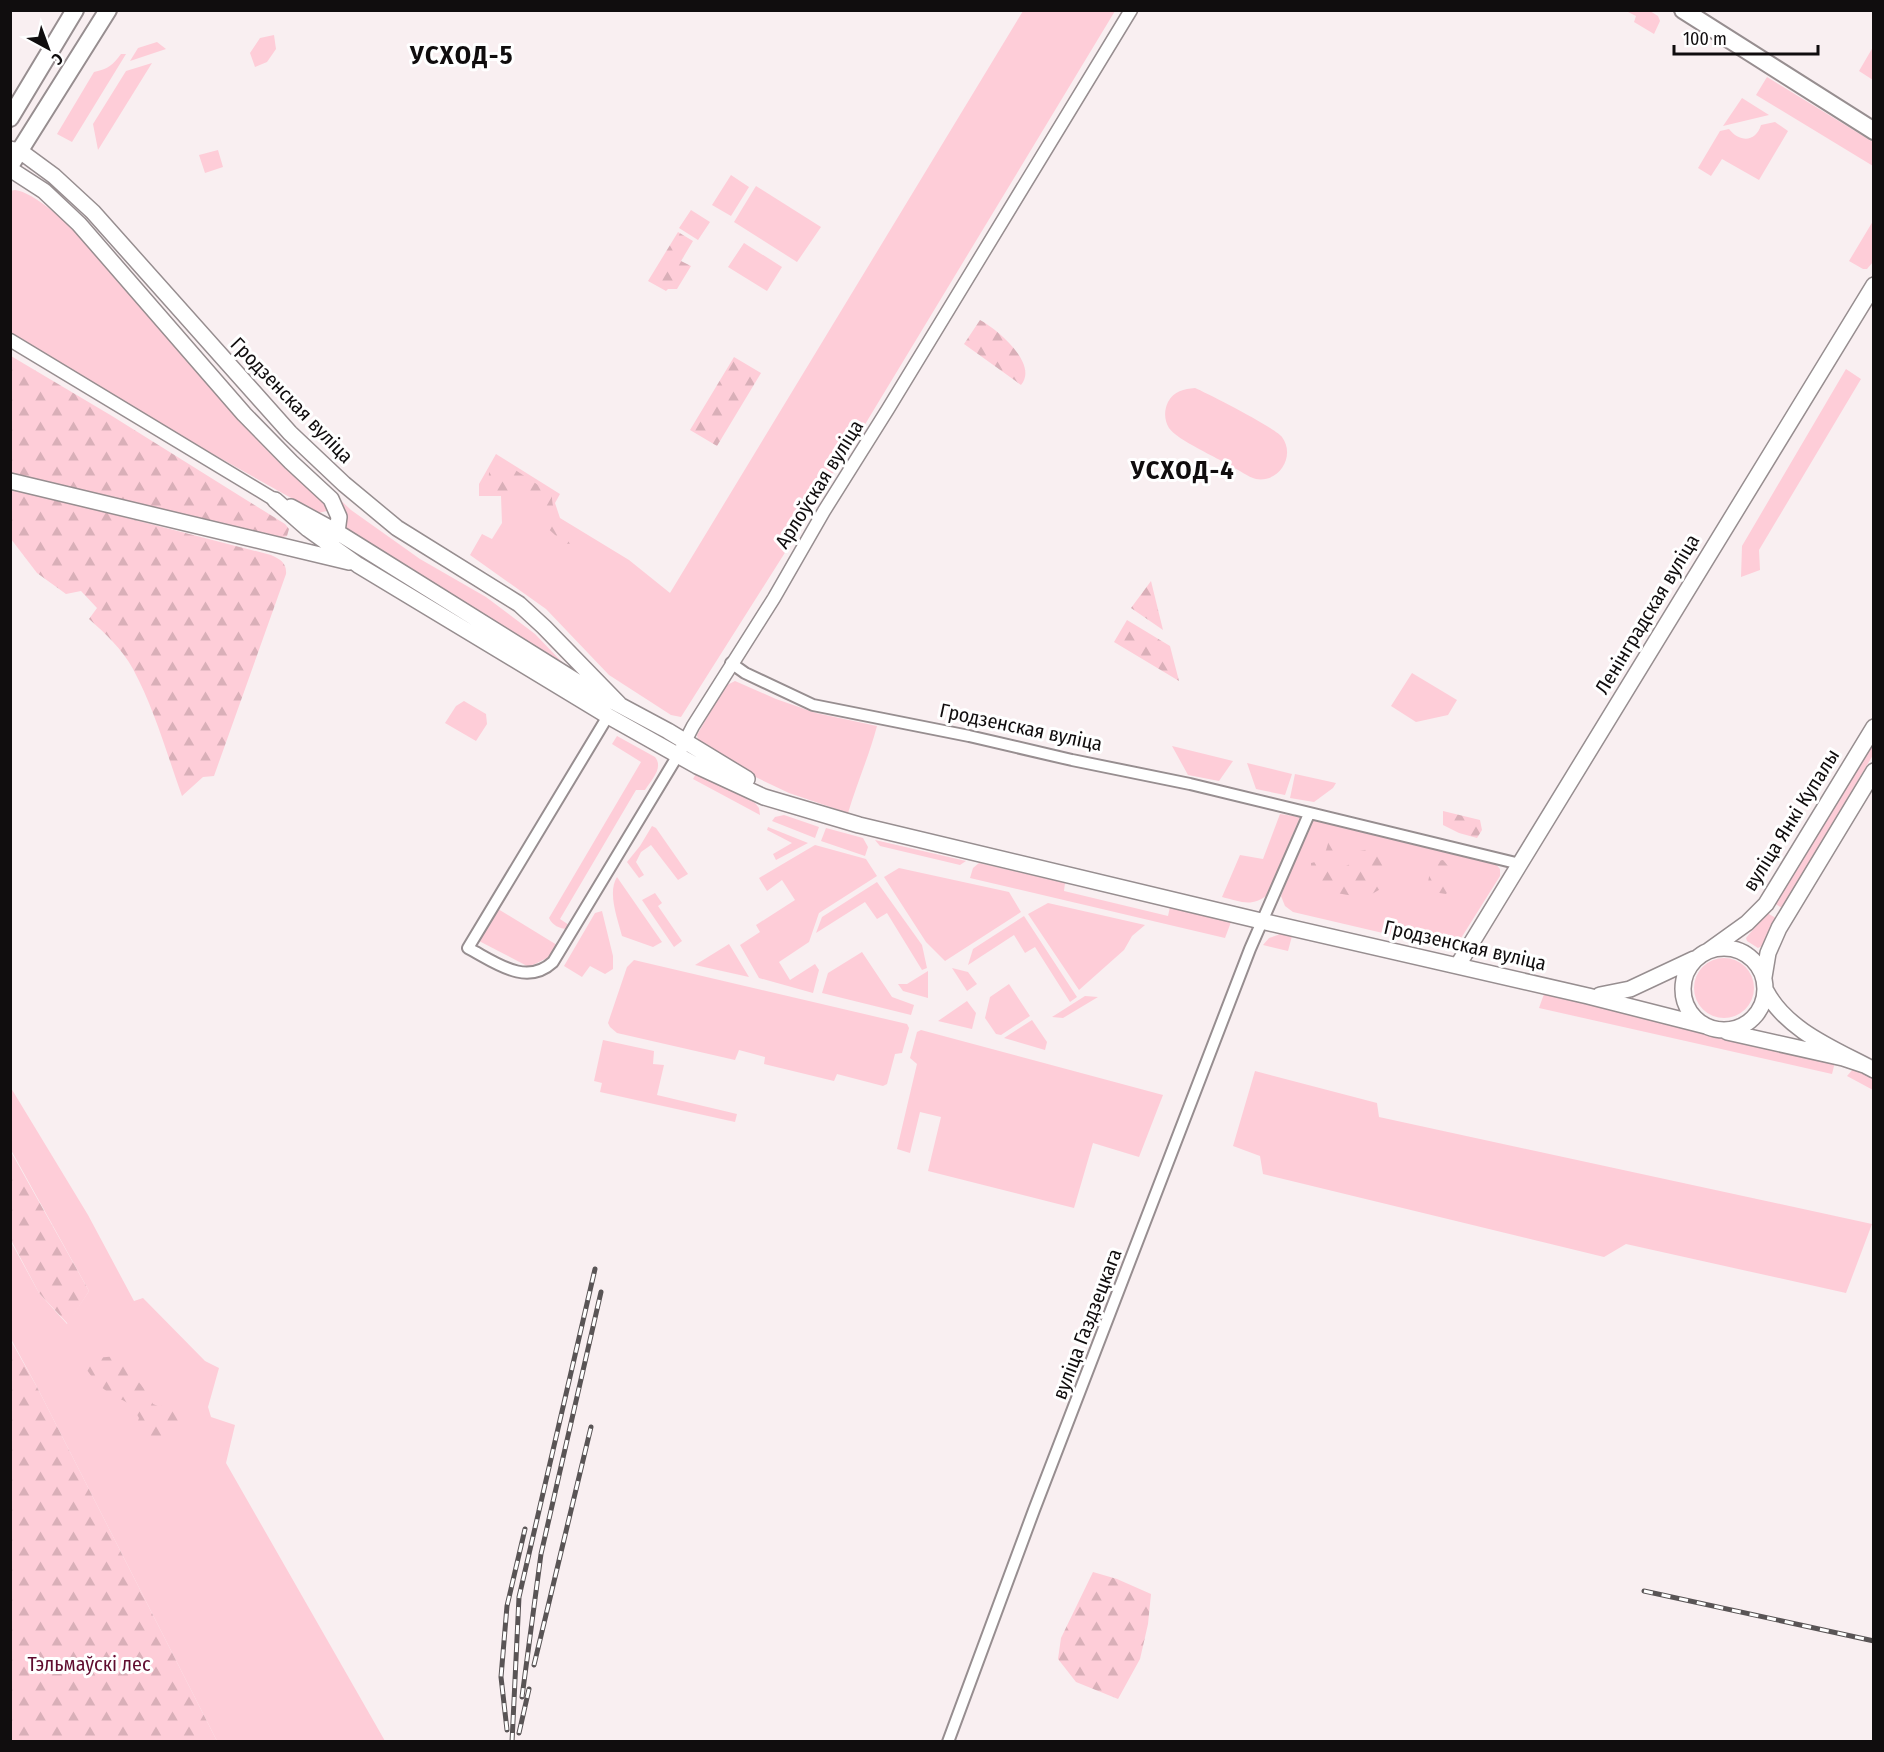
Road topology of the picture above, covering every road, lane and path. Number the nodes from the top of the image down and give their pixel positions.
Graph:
1 (75, 10) edge
2 (108, 10) edge
3 (1131, 10) edge
4 (1683, 10) edge
5 (10, 118) edge
6 (1874, 131) edge
7 (15, 150) edge
8 (10, 167) edge
9 (1874, 285) edge
10 (10, 340) edge
11 (10, 481) edge
12 (275, 500) joint
13 (333, 538) junction
14 (358, 565) junction
15 (731, 663) junction
16 (619, 704) junction
17 (608, 716) junction
18 (1874, 727) edge
19 (685, 741) junction
20 (678, 755) junction
21 (1874, 771) edge
22 (797, 806) junction
23 (1308, 814) junction
24 (1520, 864) junction
25 (1261, 921) junction
26 (1703, 954) junction
27 (1458, 965) junction
28 (1765, 984) junction
29 (1588, 996) junction
30 (1713, 1028) junction
31 (1869, 1067) edge
32 (948, 1742) edge

1 - 5 main road
2 - 7 main road
3 - 15 street, Арлоўская вуліца
4 - 6 main road
7 - 8 main road
7 - 16 main road, Гродзенская вуліца
8 - 13 main road, Гродзенская вуліца
9 - 24 main road, Ленінградская вуліца
10 - 12 street, Гродзенская вуліца
11 - 14 main road
12 - 13 main road, Гродзенская вуліца
13 - 14 main road, Гродзенская вуліца
13 - 16 main road, Гродзенская вуліца
14 - 17 main road, Гродзенская вуліца
15 - 19 street, Арлоўская вуліца
15 - 23 street, Гродзенская вуліца
16 - 19 main road, Гродзенская вуліца
17 - 20 main road, Гродзенская вуліца
17 - 20 street, Арлоўская вуліца
18 - 26 main road, вуліца Янкі Купалы
19 - 20 street, Арлоўская вуліца
19 - 22 main road, Гродзенская вуліца
20 - 22 main road, Гродзенская вуліца
21 - 28 main road
22 - 25 main road, Гродзенская вуліца
23 - 24 street, Гродзенская вуліца
23 - 25 street
24 - 27 main road, Ленінградская вуліца
25 - 27 main road, Гродзенская вуліца
25 - 32 street, вуліца Газдзецкага
26 - 28 main road
26 - 29 main road, Гродзенская вуліца
26 - 30 main road
27 - 29 main road, Гродзенская вуліца
28 - 30 main road
28 - 31 main road, Гродзенская вуліца
29 - 30 main road, Гродзенская вуліца
30 - 31 main road, Гродзенская вуліца

